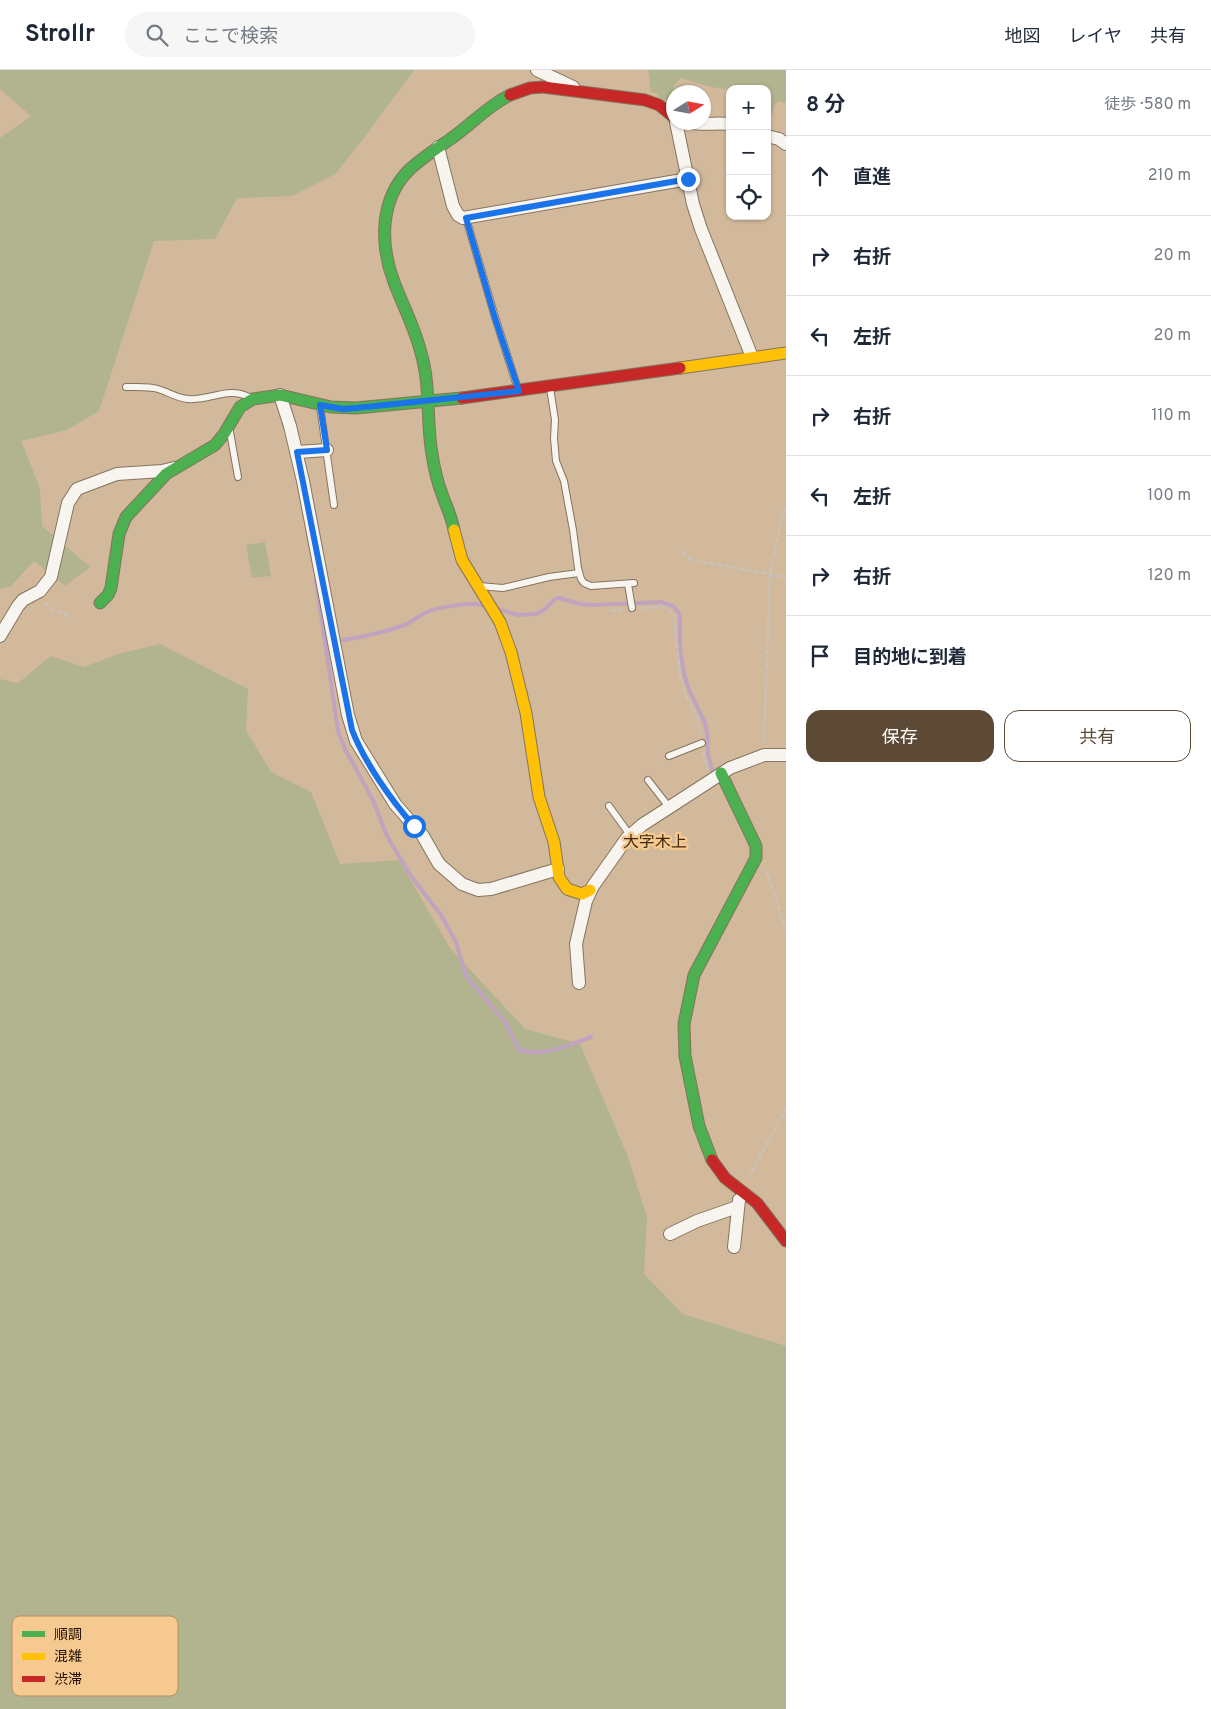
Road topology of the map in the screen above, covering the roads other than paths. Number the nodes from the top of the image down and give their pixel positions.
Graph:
1 (536, 70) edge
2 (586, 93) junction
3 (666, 111) edge
4 (711, 123) edge
5 (726, 124) edge
6 (678, 130) edge
7 (771, 137) edge
8 (786, 144) edge
9 (438, 147) junction
10 (688, 179) junction
11 (466, 218) junction
12 (786, 352) edge
13 (752, 357) junction
14 (126, 387) dead end
15 (550, 387) junction
16 (519, 391) junction
17 (280, 395) junction
18 (253, 399) junction
19 (428, 401) junction
20 (320, 405) junction
21 (229, 426) junction
22 (327, 450) junction
23 (297, 452) junction
24 (175, 468) junction
25 (238, 477) dead end
26 (334, 505) dead end
27 (579, 573) junction
28 (478, 586) junction
29 (100, 603) dead end
30 (632, 608) road end
31 (0, 636) edge
32 (702, 743) road end
33 (786, 755) edge
34 (669, 756) dead end
35 (717, 776) junction
36 (648, 780) dead end
37 (609, 806) dead end
38 (669, 807) junction
39 (630, 835) junction
40 (558, 869) junction
41 (590, 890) junction
42 (579, 983) dead end
43 (742, 1191) junction
44 (737, 1207) junction
45 (670, 1234) dead end
46 (786, 1241) edge
47 (734, 1247) dead end

1 - 2 street
2 - 3 street
2 - 9 street
4 - 5 street
6 - 10 street
7 - 8 street
9 - 11 street
9 - 19 street
10 - 11 street
10 - 13 street
11 - 16 lane
12 - 13 street
13 - 15 street
14 - 18 lane
15 - 16 street
15 - 27 lane
16 - 19 street
17 - 18 street
17 - 20 street
17 - 23 street
18 - 21 street
19 - 20 street
19 - 28 street
20 - 22 lane
21 - 24 street
21 - 25 lane
22 - 23 street
22 - 26 lane
23 - 40 street
24 - 29 street
24 - 31 street
27 - 28 lane
27 - 30 lane
28 - 40 street
32 - 34 lane
33 - 35 street
35 - 38 street
35 - 43 street
36 - 38 lane
37 - 39 lane
38 - 39 street
39 - 41 street
40 - 41 street
41 - 42 street
43 - 44 street
43 - 46 street
44 - 45 street
44 - 47 street

